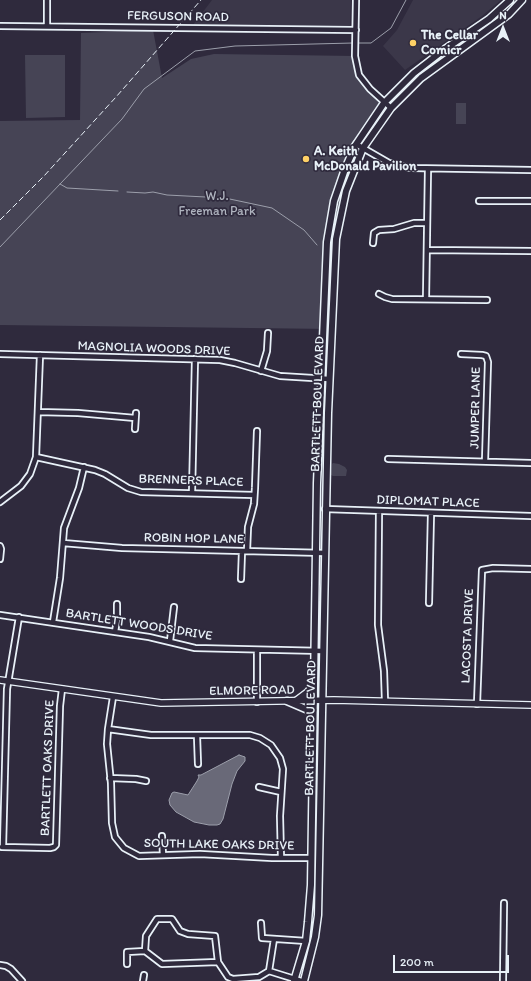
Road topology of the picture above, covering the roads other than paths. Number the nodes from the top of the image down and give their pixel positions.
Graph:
1 (47, 0) edge
2 (356, 0) edge
3 (510, 0) edge
4 (522, 0) edge
5 (0, 26) edge
6 (47, 26) junction
7 (356, 30) junction
8 (475, 30) junction
9 (480, 36) junction
10 (414, 72) junction
11 (421, 78) junction
12 (384, 102) junction
13 (391, 108) junction
14 (356, 144) junction
15 (363, 148) junction
16 (428, 169) junction
17 (531, 170) edge
18 (480, 201) dead end
19 (531, 201) edge
20 (427, 223) junction
21 (373, 243) dead end
22 (427, 250) junction
23 (531, 251) edge
24 (379, 294) dead end
25 (426, 299) junction
26 (486, 300) dead end
27 (268, 333) dead end
28 (0, 354) edge
29 (461, 354) dead end
30 (40, 355) junction
31 (195, 359) junction
32 (261, 371) junction
33 (321, 378) junction
34 (329, 378) junction
35 (38, 412) junction
36 (135, 429) dead end
37 (257, 431) dead end
38 (36, 457) junction
39 (388, 459) dead end
40 (486, 462) junction
41 (531, 463) edge
42 (84, 467) junction
43 (192, 493) junction
44 (254, 495) junction
45 (0, 501) edge
46 (325, 510) junction
47 (379, 511) junction
48 (431, 513) junction
49 (531, 516) edge
50 (63, 543) junction
51 (0, 546) edge
52 (244, 551) junction
53 (316, 553) junction
54 (325, 553) junction
55 (0, 559) edge
56 (531, 569) edge
57 (241, 579) dead end
58 (429, 603) dead end
59 (117, 604) dead end
60 (174, 607) dead end
61 (0, 615) edge
62 (19, 617) junction
63 (53, 622) junction
64 (115, 632) junction
65 (170, 641) junction
66 (257, 650) junction
67 (315, 651) junction
68 (323, 651) junction
69 (0, 680) edge
70 (8, 681) junction
71 (314, 684) junction
72 (62, 689) junction
73 (113, 697) junction
74 (286, 701) junction
75 (296, 701) junction
76 (314, 701) junction
77 (323, 701) junction
78 (385, 701) junction
79 (257, 702) junction
80 (477, 704) junction
81 (531, 705) edge
82 (314, 719) junction
83 (108, 729) junction
84 (197, 736) junction
85 (198, 764) dead end
86 (110, 778) junction
87 (146, 781) dead end
88 (259, 787) dead end
89 (281, 792) junction
90 (312, 792) junction
91 (320, 793) junction
92 (162, 836) dead end
93 (1, 847) edge
94 (163, 855) junction
95 (281, 858) junction
96 (310, 858) junction
97 (504, 903) dead end
98 (309, 915) junction
99 (318, 915) junction
100 (260, 922) dead end
101 (274, 938) junction
102 (306, 941) junction
103 (145, 951) junction
104 (218, 962) junction
105 (127, 964) dead end
106 (0, 965) edge
107 (269, 971) junction
108 (144, 975) dead end
109 (22, 981) edge
110 (144, 981) edge
111 (298, 981) edge
112 (503, 981) edge

1 - 6 street
2 - 7 street
3 - 8 main road, BARTLETT BOULEVARD
4 - 9 main road, BARTLETT BOULEVARD
5 - 6 street, FERGUSON ROAD
6 - 7 street, FERGUSON ROAD
7 - 12 street
8 - 9 main road
8 - 10 main road, BARTLETT BOULEVARD
9 - 11 main road, BARTLETT BOULEVARD
10 - 11 main road
10 - 12 main road, BARTLETT BOULEVARD
11 - 13 main road, BARTLETT BOULEVARD
12 - 13 street
12 - 14 main road, BARTLETT BOULEVARD
13 - 15 main road, BARTLETT BOULEVARD
14 - 15 street
14 - 33 main road, BARTLETT BOULEVARD
15 - 16 street
15 - 34 main road, BARTLETT BOULEVARD
16 - 17 street
16 - 20 street
18 - 19 street
20 - 21 street
20 - 22 street
22 - 23 street
22 - 25 street
24 - 25 street
25 - 26 street
27 - 32 street
28 - 30 street, MAGNOLIA WOODS DRIVE
29 - 40 street, JUMPER LANE
30 - 31 street, MAGNOLIA WOODS DRIVE
30 - 35 street
31 - 32 street, MAGNOLIA WOODS DRIVE
31 - 43 street
32 - 33 street, MAGNOLIA WOODS DRIVE
33 - 34 street, MAGNOLIA WOODS DRIVE
33 - 53 main road, BARTLETT BOULEVARD
34 - 46 main road, BARTLETT BOULEVARD
35 - 36 street
35 - 38 street
37 - 44 street
38 - 42 street, BRENNERS PLACE
38 - 45 street
39 - 40 street
40 - 41 street
42 - 43 street, BRENNERS PLACE
42 - 50 street
43 - 44 street, BRENNERS PLACE
44 - 52 street
46 - 47 street, DIPLOMAT PLACE
46 - 54 main road, BARTLETT BOULEVARD
47 - 48 street, DIPLOMAT PLACE
47 - 78 street
48 - 49 street, DIPLOMAT PLACE
48 - 58 street
50 - 52 street, ROBIN HOP LANE
50 - 63 street
51 - 55 street
52 - 53 street, ROBIN HOP LANE
52 - 57 street
53 - 54 street, ROBIN HOP LANE
53 - 67 main road, BARTLETT BOULEVARD
54 - 68 main road, BARTLETT BOULEVARD
56 - 80 street, LACOSTA DRIVE
59 - 64 street
60 - 65 street
61 - 62 street, BARTLETT WOODS DRIVE
62 - 63 street, BARTLETT WOODS DRIVE
62 - 70 street
63 - 64 street, BARTLETT WOODS DRIVE
64 - 65 street, BARTLETT WOODS DRIVE
65 - 66 street, BARTLETT WOODS DRIVE
66 - 67 street, BARTLETT WOODS DRIVE
66 - 79 street
67 - 68 street, BARTLETT WOODS DRIVE
67 - 71 main road, BARTLETT BOULEVARD
68 - 77 main road, BARTLETT BOULEVARD
69 - 70 street, ELMORE ROAD
70 - 72 street, ELMORE ROAD
70 - 93 street
71 - 75 main road
71 - 76 main road, BARTLETT BOULEVARD
72 - 73 street, ELMORE ROAD
72 - 93 street, BARTLETT OAKS DRIVE
73 - 79 street, ELMORE ROAD
73 - 83 street
74 - 75 street, ELMORE ROAD
74 - 79 street, ELMORE ROAD
74 - 82 main road
75 - 76 street, ELMORE ROAD
76 - 77 street, ELMORE ROAD
76 - 82 main road, BARTLETT BOULEVARD
77 - 78 street, ELMORE ROAD
77 - 91 main road, BARTLETT BOULEVARD
78 - 80 street, ELMORE ROAD
80 - 81 street, ELMORE ROAD
82 - 90 main road, BARTLETT BOULEVARD
83 - 84 street
83 - 86 street
84 - 85 street
84 - 89 street
86 - 87 street
86 - 94 street, SOUTH LAKE OAKS DRIVE
88 - 89 street
89 - 95 street
90 - 91 main road
90 - 96 main road, BARTLETT BOULEVARD
91 - 99 main road, BARTLETT BOULEVARD
92 - 94 street
94 - 95 street, SOUTH LAKE OAKS DRIVE
95 - 96 street, SOUTH LAKE OAKS DRIVE
96 - 98 main road, BARTLETT BOULEVARD
97 - 112 street
98 - 99 main road
98 - 102 main road, BARTLETT BOULEVARD
99 - 111 main road, BARTLETT BOULEVARD
100 - 101 street
101 - 102 street
101 - 107 street
102 - 111 main road, BARTLETT BOULEVARD
103 - 104 street
103 - 104 street
103 - 105 street
104 - 107 street
106 - 109 street
107 - 111 street
108 - 110 street

